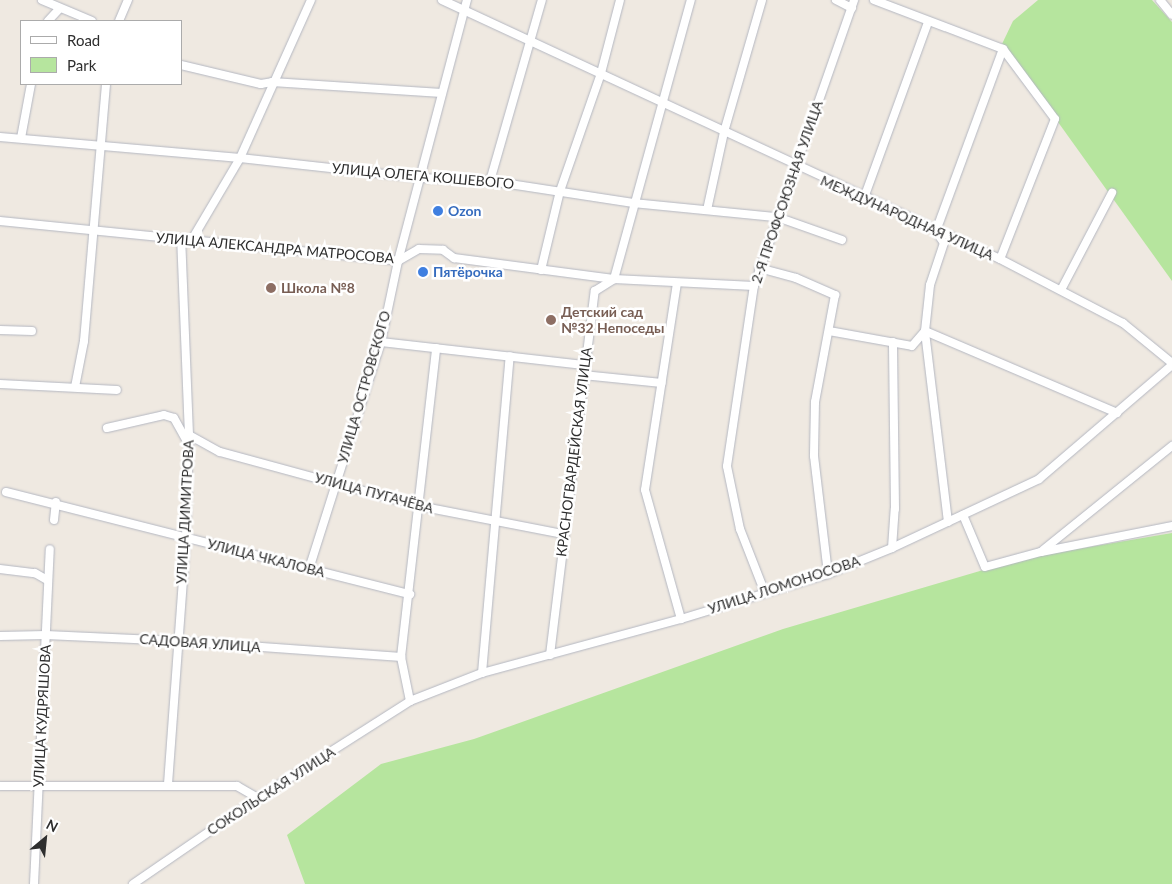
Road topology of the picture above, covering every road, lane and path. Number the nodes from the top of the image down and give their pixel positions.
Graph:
1 (42, 0) edge
2 (128, 0) edge
3 (311, 0) edge
4 (442, 0) edge
5 (467, 0) edge
6 (542, 0) edge
7 (620, 0) edge
8 (691, 0) edge
9 (762, 0) edge
10 (836, 0) edge
11 (874, 0) edge
12 (1160, 0) edge
13 (853, 4) edge
14 (59, 9) junction
15 (464, 11) junction
16 (1172, 15) edge
17 (49, 20) edge
18 (89, 20) edge
19 (119, 20) edge
20 (928, 22) junction
21 (529, 41) junction
22 (1003, 49) junction
23 (182, 65) edge
24 (601, 74) junction
25 (272, 82) junction
26 (31, 85) edge
27 (106, 85) edge
28 (442, 93) junction
29 (663, 103) junction
30 (724, 132) junction
31 (0, 137) edge
32 (21, 138) junction
33 (100, 148) junction
34 (240, 158) junction
35 (794, 166) junction
36 (421, 178) junction
37 (490, 181) junction
38 (560, 191) junction
39 (1112, 193) dead end
40 (864, 198) junction
41 (633, 202) junction
42 (707, 210) junction
43 (777, 217) junction
44 (0, 221) edge
45 (94, 230) junction
46 (936, 231) junction
47 (181, 240) junction
48 (842, 240) dead end
49 (190, 241) junction
50 (1000, 260) junction
51 (398, 261) junction
52 (759, 268) junction
53 (541, 270) junction
54 (614, 279) junction
55 (677, 283) junction
56 (754, 286) junction
57 (1061, 290) junction
58 (0, 330) edge
59 (32, 331) dead end
60 (829, 331) junction
61 (925, 331) junction
62 (381, 342) junction
63 (893, 342) junction
64 (436, 348) junction
65 (510, 356) junction
66 (584, 364) junction
67 (1172, 364) edge
68 (583, 376) junction
69 (662, 383) junction
70 (0, 384) edge
71 (75, 388) junction
72 (118, 390) dead end
73 (1118, 413) junction
74 (108, 428) dead end
75 (189, 435) junction
76 (189, 445) junction
77 (1172, 446) edge
78 (336, 483) junction
79 (6, 492) dead end
80 (56, 502) junction
81 (419, 506) junction
82 (964, 514) junction
83 (54, 520) dead end
84 (948, 522) junction
85 (493, 523) junction
86 (1172, 526) edge
87 (564, 534) junction
88 (186, 538) junction
89 (892, 548) junction
90 (50, 549) dead end
91 (1041, 552) junction
92 (0, 569) edge
93 (309, 569) junction
94 (828, 574) junction
95 (47, 580) junction
96 (764, 592) junction
97 (410, 594) junction
98 (681, 619) junction
99 (46, 635) junction
100 (0, 636) edge
101 (178, 641) junction
102 (550, 655) junction
103 (401, 657) junction
104 (482, 673) junction
105 (410, 701) junction
106 (38, 784) junction
107 (168, 784) junction
108 (0, 786) edge
109 (258, 798) junction
110 (34, 884) edge
111 (133, 884) edge

1 - 14 street
2 - 19 street
3 - 25 street
4 - 15 street, МЕЖДУНАРОДНАЯ УЛИЦА
5 - 15 street, УЛИЦА ОСТРОВСКОГО
6 - 21 street
7 - 24 street
8 - 29 street
9 - 30 street
10 - 13 street
11 - 20 street
12 - 16 street
13 - 35 street, 2-Я ПРОФСОЮЗНАЯ УЛИЦА
14 - 17 street
14 - 18 street
15 - 21 street, МЕЖДУНАРОДНАЯ УЛИЦА
15 - 28 street, УЛИЦА ОСТРОВСКОГО
20 - 22 street
20 - 40 street
21 - 24 street, МЕЖДУНАРОДНАЯ УЛИЦА
21 - 37 street
22 - 46 street
22 - 50 street
23 - 25 street
24 - 29 street, МЕЖДУНАРОДНАЯ УЛИЦА
24 - 38 street
25 - 28 street
25 - 34 street
26 - 32 street
27 - 33 street
28 - 36 street, УЛИЦА ОСТРОВСКОГО
29 - 30 street, МЕЖДУНАРОДНАЯ УЛИЦА
29 - 41 street
30 - 35 street, МЕЖДУНАРОДНАЯ УЛИЦА
30 - 42 street
31 - 32 street, УЛИЦА ОЛЕГА КОШЕВОГО
32 - 33 street, УЛИЦА ОЛЕГА КОШЕВОГО
33 - 34 street, УЛИЦА ОЛЕГА КОШЕВОГО
33 - 45 street
34 - 36 street, УЛИЦА ОЛЕГА КОШЕВОГО
34 - 49 street
35 - 40 street, МЕЖДУНАРОДНАЯ УЛИЦА
35 - 43 street, 2-Я ПРОФСОЮЗНАЯ УЛИЦА
36 - 37 street, УЛИЦА ОЛЕГА КОШЕВОГО
36 - 51 street, УЛИЦА ОСТРОВСКОГО
37 - 38 street, УЛИЦА ОЛЕГА КОШЕВОГО
38 - 41 street, УЛИЦА ОЛЕГА КОШЕВОГО
38 - 53 street
39 - 57 street
40 - 46 street, МЕЖДУНАРОДНАЯ УЛИЦА
41 - 42 street, УЛИЦА ОЛЕГА КОШЕВОГО
41 - 54 street
42 - 43 street, УЛИЦА ОЛЕГА КОШЕВОГО
43 - 48 street, УЛИЦА ОЛЕГА КОШЕВОГО
43 - 52 street, 2-Я ПРОФСОЮЗНАЯ УЛИЦА
44 - 45 street, УЛИЦА АЛЕКСАНДРА МАТРОСОВА
45 - 47 street, УЛИЦА АЛЕКСАНДРА МАТРОСОВА
45 - 71 street
46 - 50 street, МЕЖДУНАРОДНАЯ УЛИЦА
46 - 61 street
47 - 49 street, УЛИЦА АЛЕКСАНДРА МАТРОСОВА
47 - 75 street, УЛИЦА ДИМИТРОВА
49 - 51 street, УЛИЦА АЛЕКСАНДРА МАТРОСОВА
50 - 57 street, МЕЖДУНАРОДНАЯ УЛИЦА
51 - 53 street, УЛИЦА АЛЕКСАНДРА МАТРОСОВА
51 - 62 street, УЛИЦА ОСТРОВСКОГО
52 - 56 street, 2-Я ПРОФСОЮЗНАЯ УЛИЦА
52 - 60 street
53 - 54 street, УЛИЦА АЛЕКСАНДРА МАТРОСОВА
54 - 55 street, УЛИЦА АЛЕКСАНДРА МАТРОСОВА
54 - 66 street, КРАСНОГВАРДЕЙСКАЯ УЛИЦА
55 - 56 street, УЛИЦА АЛЕКСАНДРА МАТРОСОВА
55 - 69 street
56 - 96 street, 2-Я ПРОФСОЮЗНАЯ УЛИЦА
57 - 67 street, МЕЖДУНАРОДНАЯ УЛИЦА
58 - 59 street
60 - 63 street
60 - 94 street
61 - 63 street
61 - 73 street
61 - 84 street
62 - 64 street
62 - 78 street, УЛИЦА ОСТРОВСКОГО
63 - 89 street
64 - 65 street
64 - 81 street
65 - 66 street
65 - 85 street
66 - 68 street, КРАСНОГВАРДЕЙСКАЯ УЛИЦА
67 - 73 street, УЛИЦА ЛОМОНОСОВА
68 - 69 street
68 - 87 street, КРАСНОГВАРДЕЙСКАЯ УЛИЦА
69 - 98 street
70 - 71 street
71 - 72 street
73 - 82 street, УЛИЦА ЛОМОНОСОВА
74 - 76 street
75 - 76 street, УЛИЦА ДИМИТРОВА
75 - 78 street, УЛИЦА ПУГАЧЁВА
76 - 88 street, УЛИЦА ДИМИТРОВА
77 - 91 street
78 - 81 street, УЛИЦА ПУГАЧЁВА
78 - 93 street, УЛИЦА ОСТРОВСКОГО
79 - 80 street, УЛИЦА ЧКАЛОВА
80 - 83 street
80 - 88 street, УЛИЦА ЧКАЛОВА
81 - 85 street, УЛИЦА ПУГАЧЁВА
81 - 97 street
82 - 84 street, УЛИЦА ЛОМОНОСОВА
82 - 91 street
84 - 89 street, УЛИЦА ЛОМОНОСОВА
85 - 87 street, УЛИЦА ПУГАЧЁВА
85 - 104 street
86 - 91 street
87 - 102 street, КРАСНОГВАРДЕЙСКАЯ УЛИЦА
88 - 93 street, УЛИЦА ЧКАЛОВА
88 - 101 street, УЛИЦА ДИМИТРОВА
89 - 94 street, УЛИЦА ЛОМОНОСОВА
90 - 95 street, УЛИЦА КУДРЯШОВА
92 - 95 street
93 - 97 street, УЛИЦА ЧКАЛОВА
94 - 96 street, УЛИЦА ЛОМОНОСОВА
95 - 99 street, УЛИЦА КУДРЯШОВА
96 - 98 street, УЛИЦА ЛОМОНОСОВА
97 - 103 street
98 - 102 street, УЛИЦА ЛОМОНОСОВА
99 - 100 street, САДОВАЯ УЛИЦА
99 - 101 street, САДОВАЯ УЛИЦА
99 - 106 street, УЛИЦА КУДРЯШОВА
101 - 103 street, САДОВАЯ УЛИЦА
101 - 107 street, УЛИЦА ДИМИТРОВА
102 - 104 street, УЛИЦА ЛОМОНОСОВА
103 - 105 street
104 - 105 street, УЛИЦА ЛОМОНОСОВА
105 - 109 street, СОКОЛЬСКАЯ УЛИЦА
106 - 107 street
106 - 108 street
106 - 110 street, УЛИЦА КУДРЯШОВА
107 - 109 street
109 - 111 street, СОКОЛЬСКАЯ УЛИЦА

